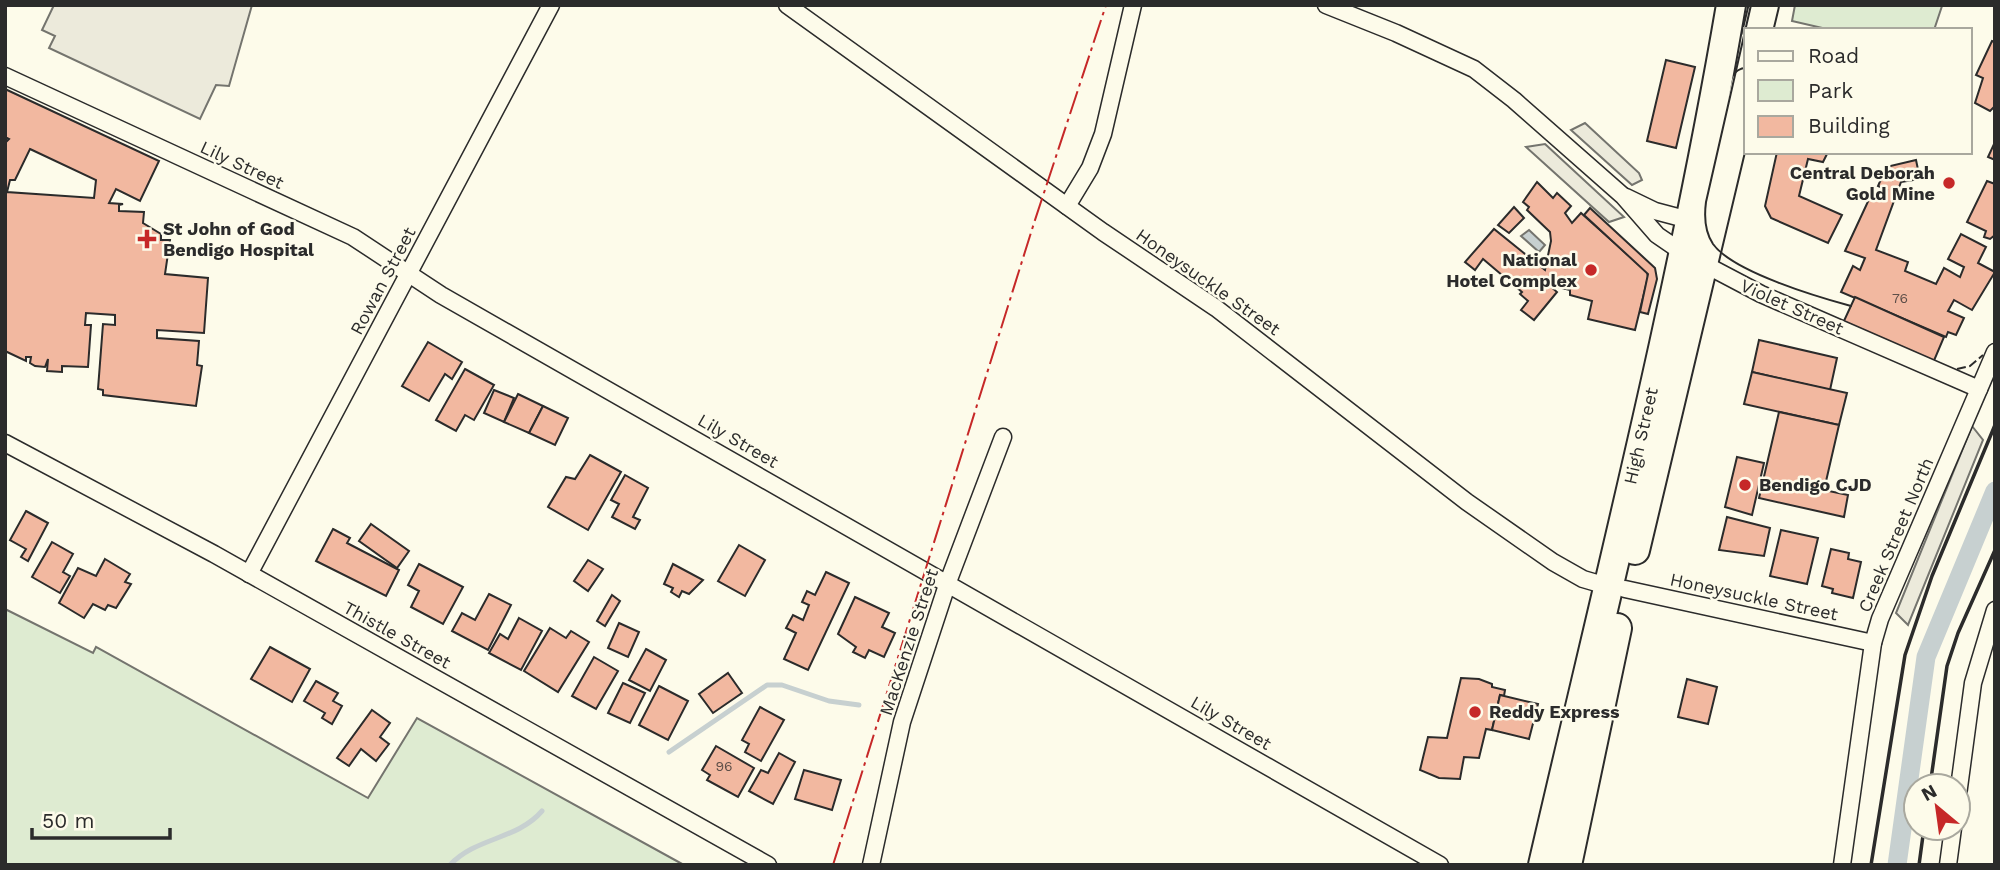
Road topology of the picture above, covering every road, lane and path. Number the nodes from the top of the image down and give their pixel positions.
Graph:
1 (551, 5) edge
2 (787, 5) edge
3 (1133, 5) edge
4 (1326, 5) edge
5 (1731, 5) edge
6 (1764, 5) edge
7 (1758, 28) edge
8 (5, 76) edge
9 (1737, 84) edge
10 (1623, 196) junction
11 (1067, 206) junction
12 (1702, 222) junction
13 (1693, 258) junction
14 (409, 272) junction
15 (1995, 352) edge
16 (1979, 389) junction
17 (1003, 437) dead end
18 (5, 443) edge
19 (249, 574) junction
20 (948, 582) junction
21 (1616, 587) junction
22 (1995, 610) edge
23 (1873, 643) junction
24 (1961, 772) edge
25 (1951, 842) edge
26 (768, 865) edge
27 (871, 865) edge
28 (1440, 865) edge
29 (1543, 865) edge
30 (1567, 865) edge
31 (1842, 865) edge
32 (1948, 865) edge

1 - 14 street, Rowan Street
2 - 11 street, Honeysuckle Street
3 - 11 street
4 - 10 street, Violet Street
5 - 9 highway, High Street
6 - 7 highway
8 - 14 street, Lily Street
9 - 12 highway, High Street
10 - 12 street, Violet Street
10 - 13 street, Violet Street
11 - 21 street, Honeysuckle Street
12 - 13 highway, High Street
13 - 16 street, Violet Street
13 - 21 highway, High Street
14 - 19 street, Rowan Street
14 - 20 street, Lily Street
15 - 16 street, Creek Street North
16 - 23 street, Creek Street North
17 - 20 street, MacKenzie Street
18 - 19 street, Thistle Street
19 - 26 street, Thistle Street
20 - 27 street, MacKenzie Street
20 - 28 street, Lily Street
21 - 23 street, Honeysuckle Street
21 - 29 highway, High Street
21 - 30 highway, High Street
22 - 24 street
23 - 31 street, Creek Street North
25 - 32 street

